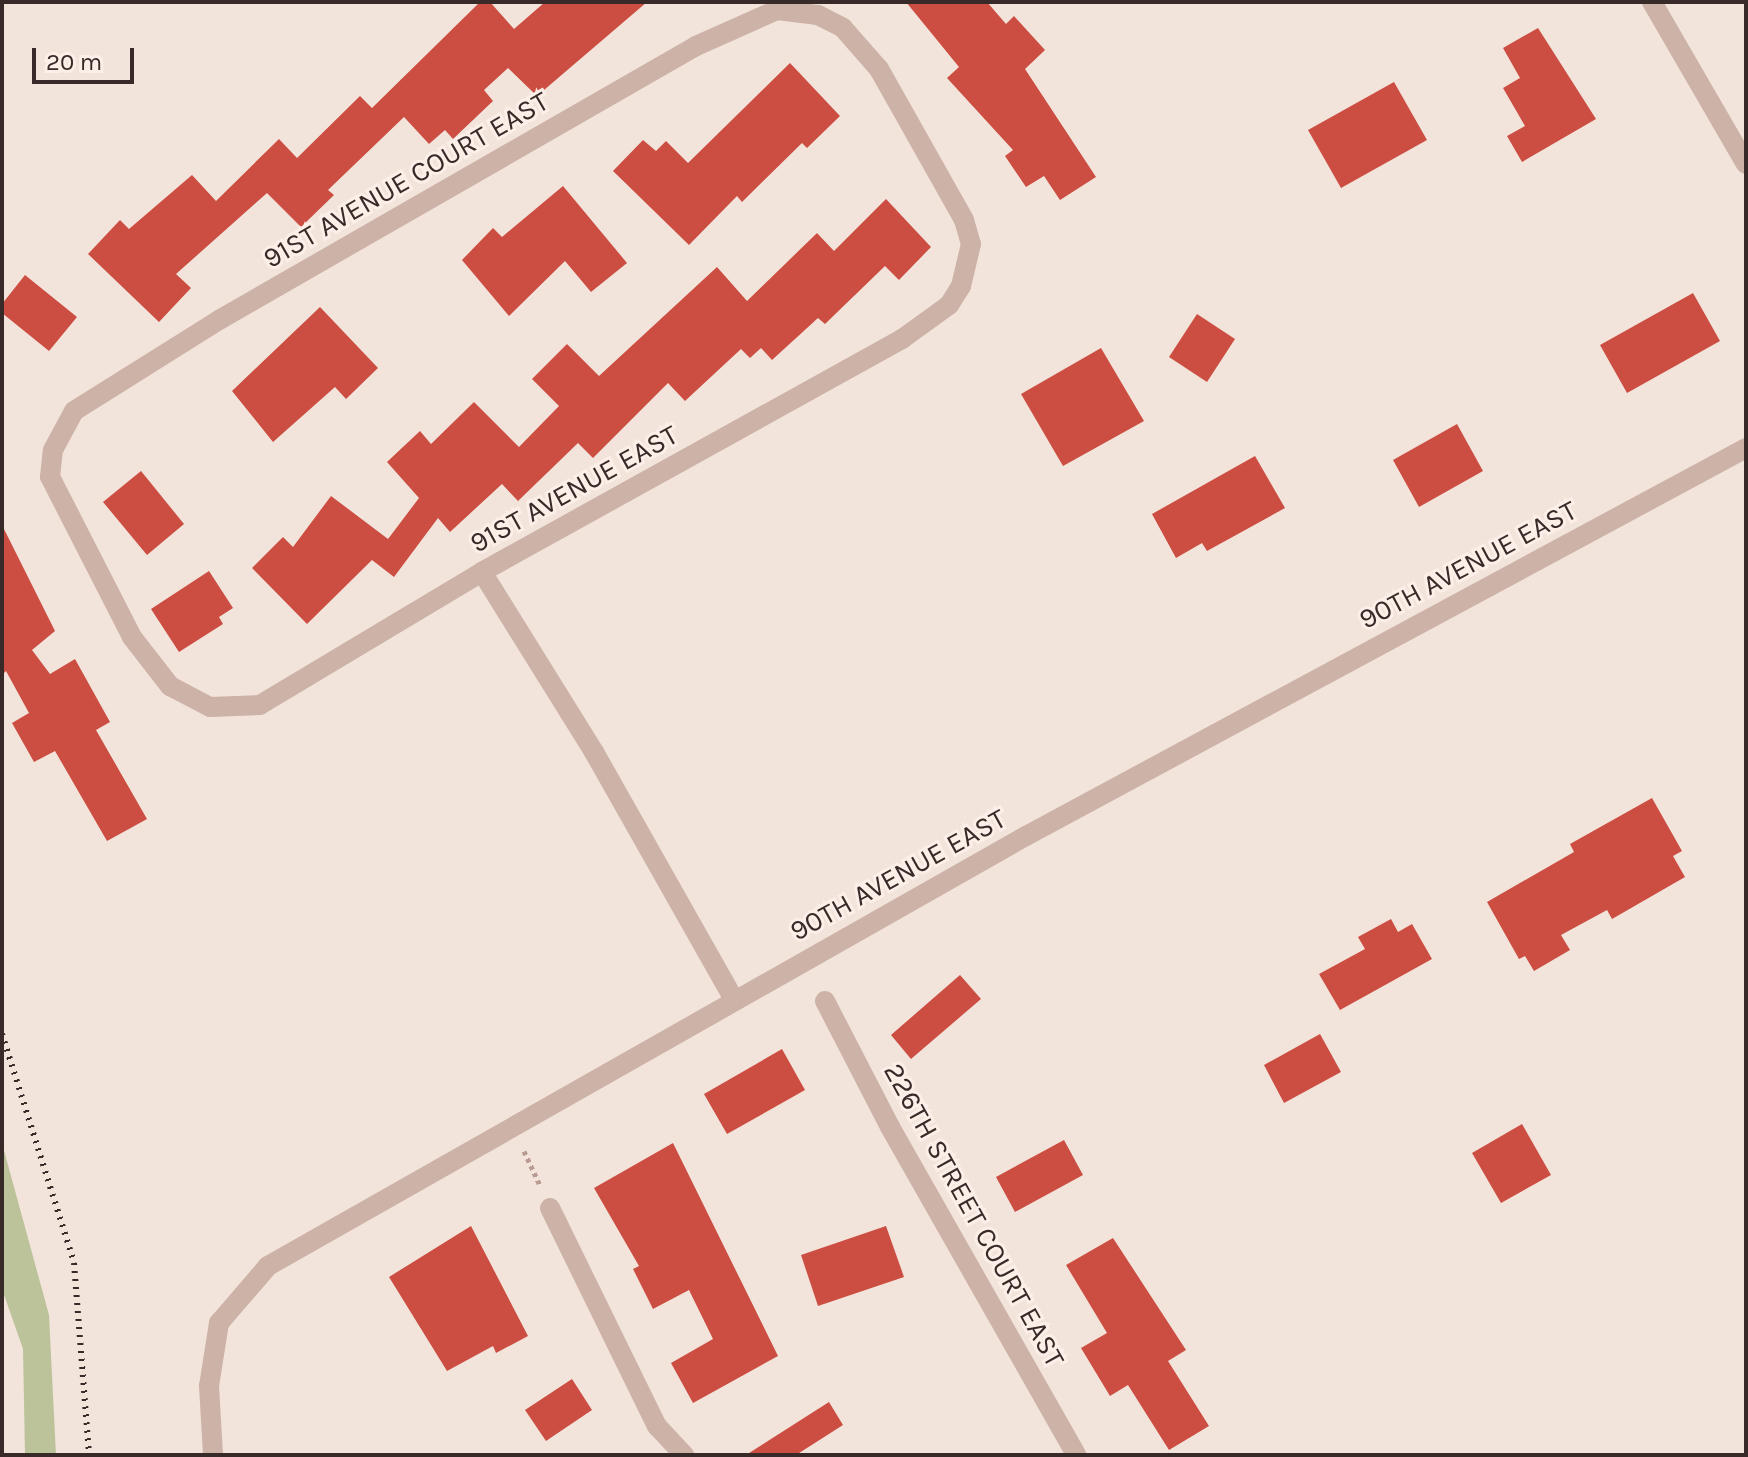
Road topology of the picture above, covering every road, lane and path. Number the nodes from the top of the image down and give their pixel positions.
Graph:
1 (1652, 2) edge
2 (818, 15) joint
3 (1746, 164) edge
4 (1746, 448) edge
5 (482, 572) junction
6 (188, 700) joint
7 (733, 998) junction
8 (825, 1001) dead end
9 (511, 1124) junction
10 (550, 1208) joint
11 (213, 1455) edge
12 (684, 1455) edge
13 (1076, 1455) edge

1 - 3 street
2 - 5 street, 91ST AVENUE EAST
2 - 6 street, 91ST AVENUE COURT EAST
4 - 7 street, 90TH AVENUE EAST
5 - 6 street, 91ST AVENUE EAST
5 - 7 street
7 - 9 street, 90TH AVENUE EAST
8 - 13 street, 226TH STREET COURT EAST
9 - 10 path
9 - 11 street, 90TH AVENUE EAST
10 - 12 street

